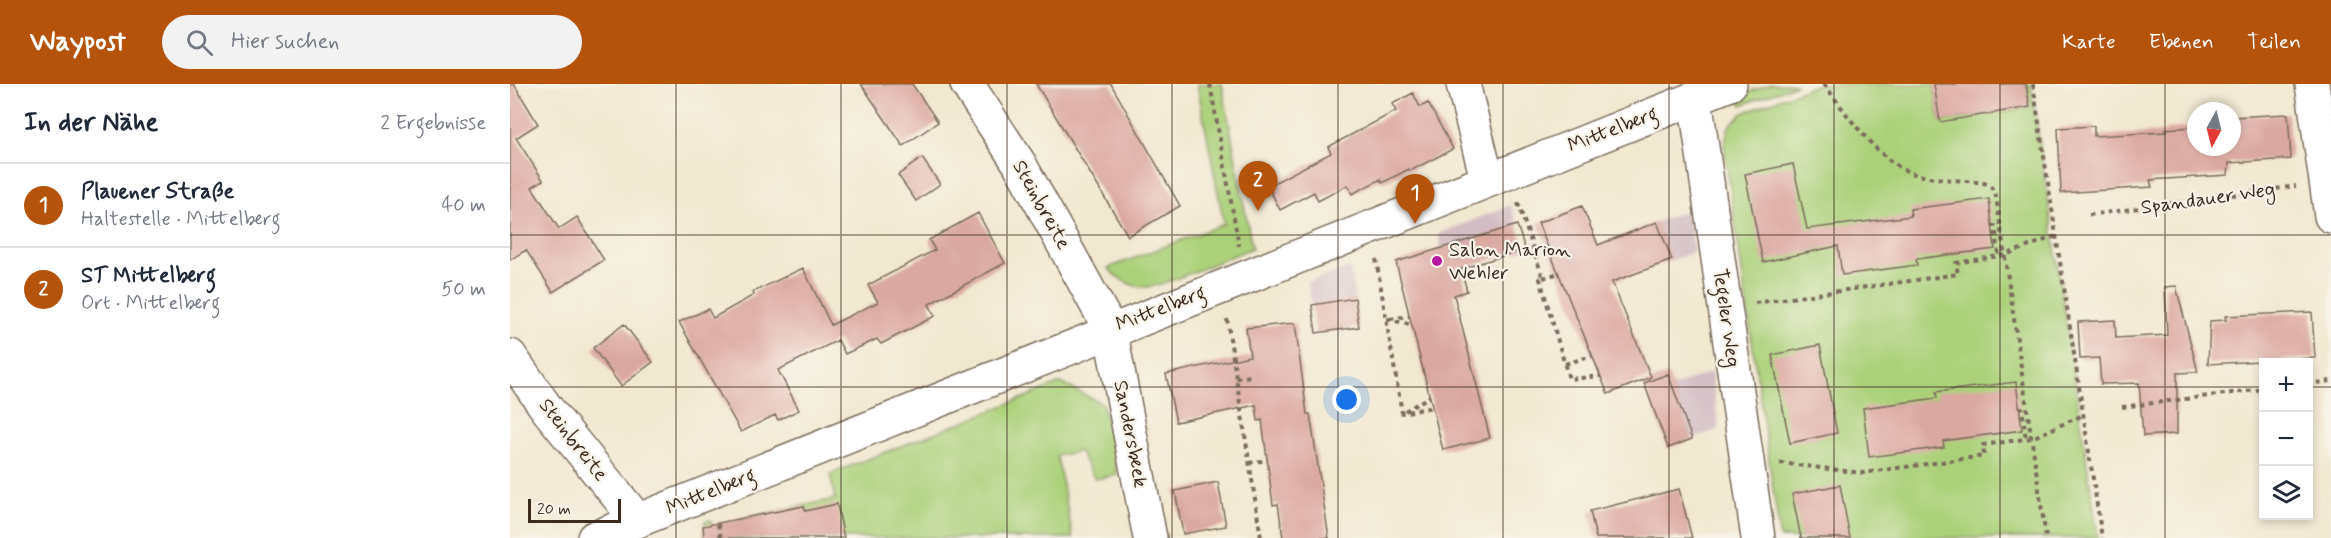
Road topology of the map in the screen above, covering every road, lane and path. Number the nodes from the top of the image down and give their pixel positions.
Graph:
1 (967, 84) edge
2 (1210, 84) edge
3 (1464, 84) edge
4 (1730, 84) edge
5 (1824, 84) edge
6 (2033, 84) edge
7 (2312, 84) edge
8 (1695, 98) junction
9 (1498, 175) junction
10 (2326, 182) junction
11 (2089, 215) dead end
12 (2331, 216) edge
13 (1371, 226) junction
14 (1992, 226) dead end
15 (2056, 236) junction
16 (2005, 255) junction
17 (1999, 256) junction
18 (1559, 273) dead end
19 (1543, 278) junction
20 (1233, 281) junction
21 (1760, 303) dead end
22 (1409, 316) dead end
23 (1387, 319) junction
24 (1412, 326) dead end
25 (1110, 329) junction
26 (510, 356) edge
27 (1592, 356) dead end
28 (1565, 364) junction
29 (1252, 376) dead end
30 (1601, 376) dead end
31 (1236, 378) junction
32 (2331, 381) edge
33 (2313, 383) edge
34 (2259, 390) edge
35 (1430, 396) dead end
36 (2122, 407) dead end
37 (1433, 408) dead end
38 (2019, 408) dead end
39 (1402, 412) junction
40 (2083, 415) junction
41 (2029, 439) junction
42 (1747, 459) junction
43 (1268, 460) dead end
44 (1249, 463) junction
45 (638, 521) junction
46 (594, 538) edge
47 (1150, 538) edge
48 (1261, 538) edge
49 (1758, 538) edge
50 (2046, 538) edge
51 (2102, 538) edge

1 - 25 street, Steinbreite
2 - 20 path
3 - 9 street
4 - 8 street, Mittelberg
5 - 16 path
6 - 15 path
7 - 10 street
8 - 9 street, Mittelberg
8 - 42 street, Tegeler Weg
9 - 13 street, Mittelberg
9 - 19 path
10 - 11 path, Spandauer Weg
10 - 12 street
13 - 20 street, Mittelberg
13 - 23 path
14 - 17 path
15 - 16 path
15 - 40 path
16 - 17 path
16 - 41 path
17 - 21 path
18 - 19 path
19 - 28 path
20 - 25 street, Mittelberg
20 - 31 path
22 - 23 path
23 - 24 path
23 - 39 path
25 - 45 street, Mittelberg
25 - 47 street, Sandersbeek
26 - 45 street, Steinbreite
27 - 28 path
28 - 30 path
29 - 31 path
31 - 44 path
32 - 33 path
34 - 36 path
35 - 39 path
37 - 39 path
38 - 41 path
40 - 41 path
40 - 51 path
41 - 42 path
41 - 50 path
42 - 49 street, Tegeler Weg
43 - 44 path
44 - 48 path
45 - 46 street, Mittelberg

